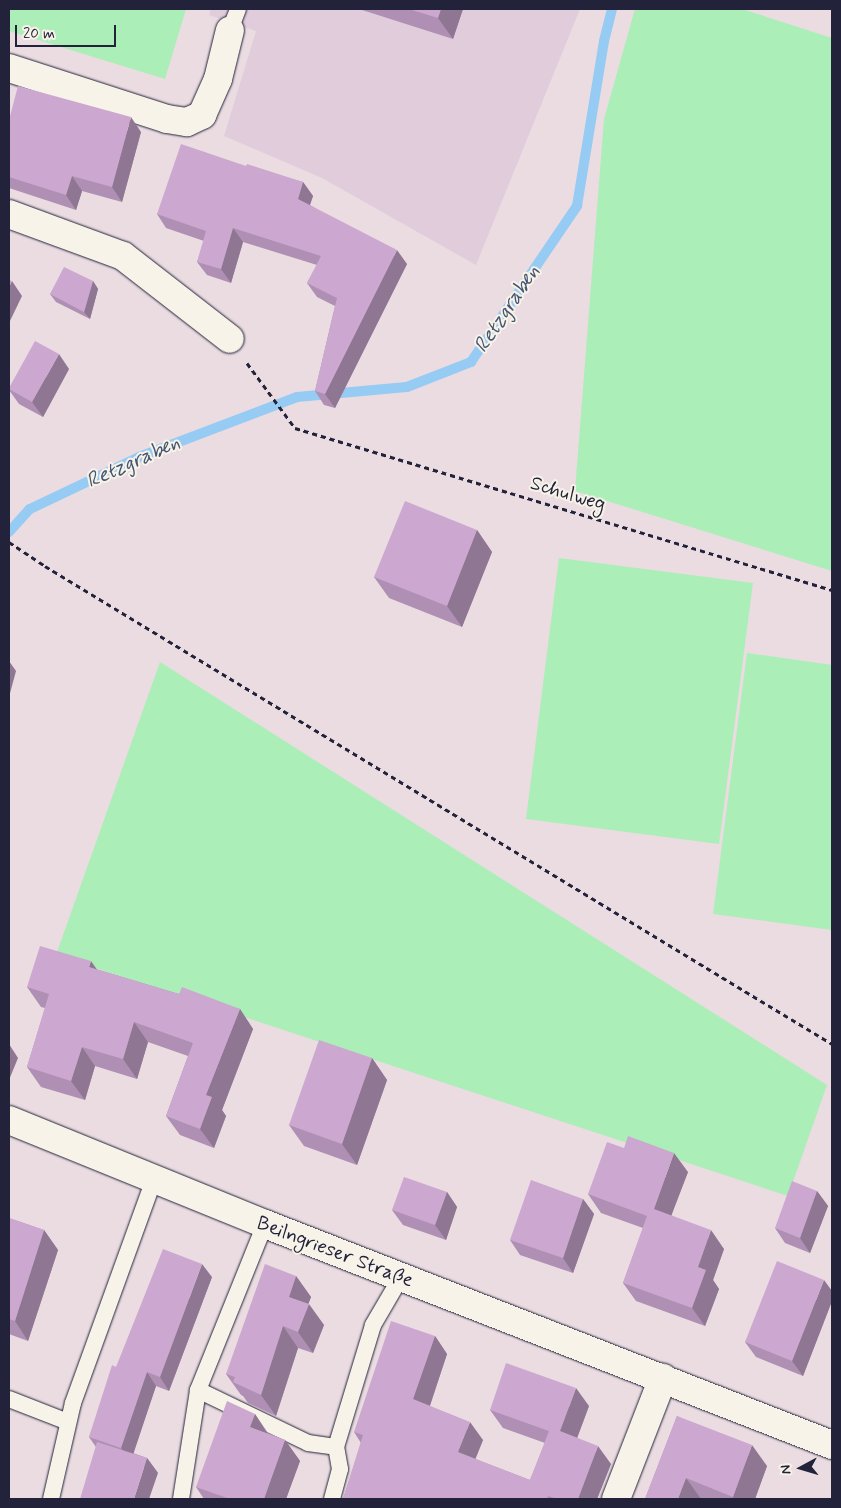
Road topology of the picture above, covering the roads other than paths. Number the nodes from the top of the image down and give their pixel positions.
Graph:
1 (234, 19) edge
2 (9, 68) edge
3 (9, 214) edge
4 (230, 340) dead end
5 (9, 1120) edge
6 (154, 1179) junction
7 (265, 1224) junction
8 (401, 1277) junction
9 (663, 1378) junction
10 (198, 1390) junction
11 (9, 1399) edge
12 (68, 1422) junction
13 (832, 1445) edge
14 (336, 1447) junction
15 (51, 1499) edge
16 (181, 1499) edge
17 (332, 1499) edge
18 (616, 1499) edge

1 - 2 main road
3 - 4 main road
5 - 6 main road, Beilngrieser Straße
6 - 7 main road, Beilngrieser Straße
6 - 12 lane
7 - 8 main road, Beilngrieser Straße
7 - 10 lane
8 - 9 main road, Beilngrieser Straße
8 - 14 lane
9 - 13 main road, Beilngrieser Straße
9 - 18 main road
10 - 14 lane
10 - 16 lane
11 - 12 lane
12 - 15 lane
14 - 17 lane

